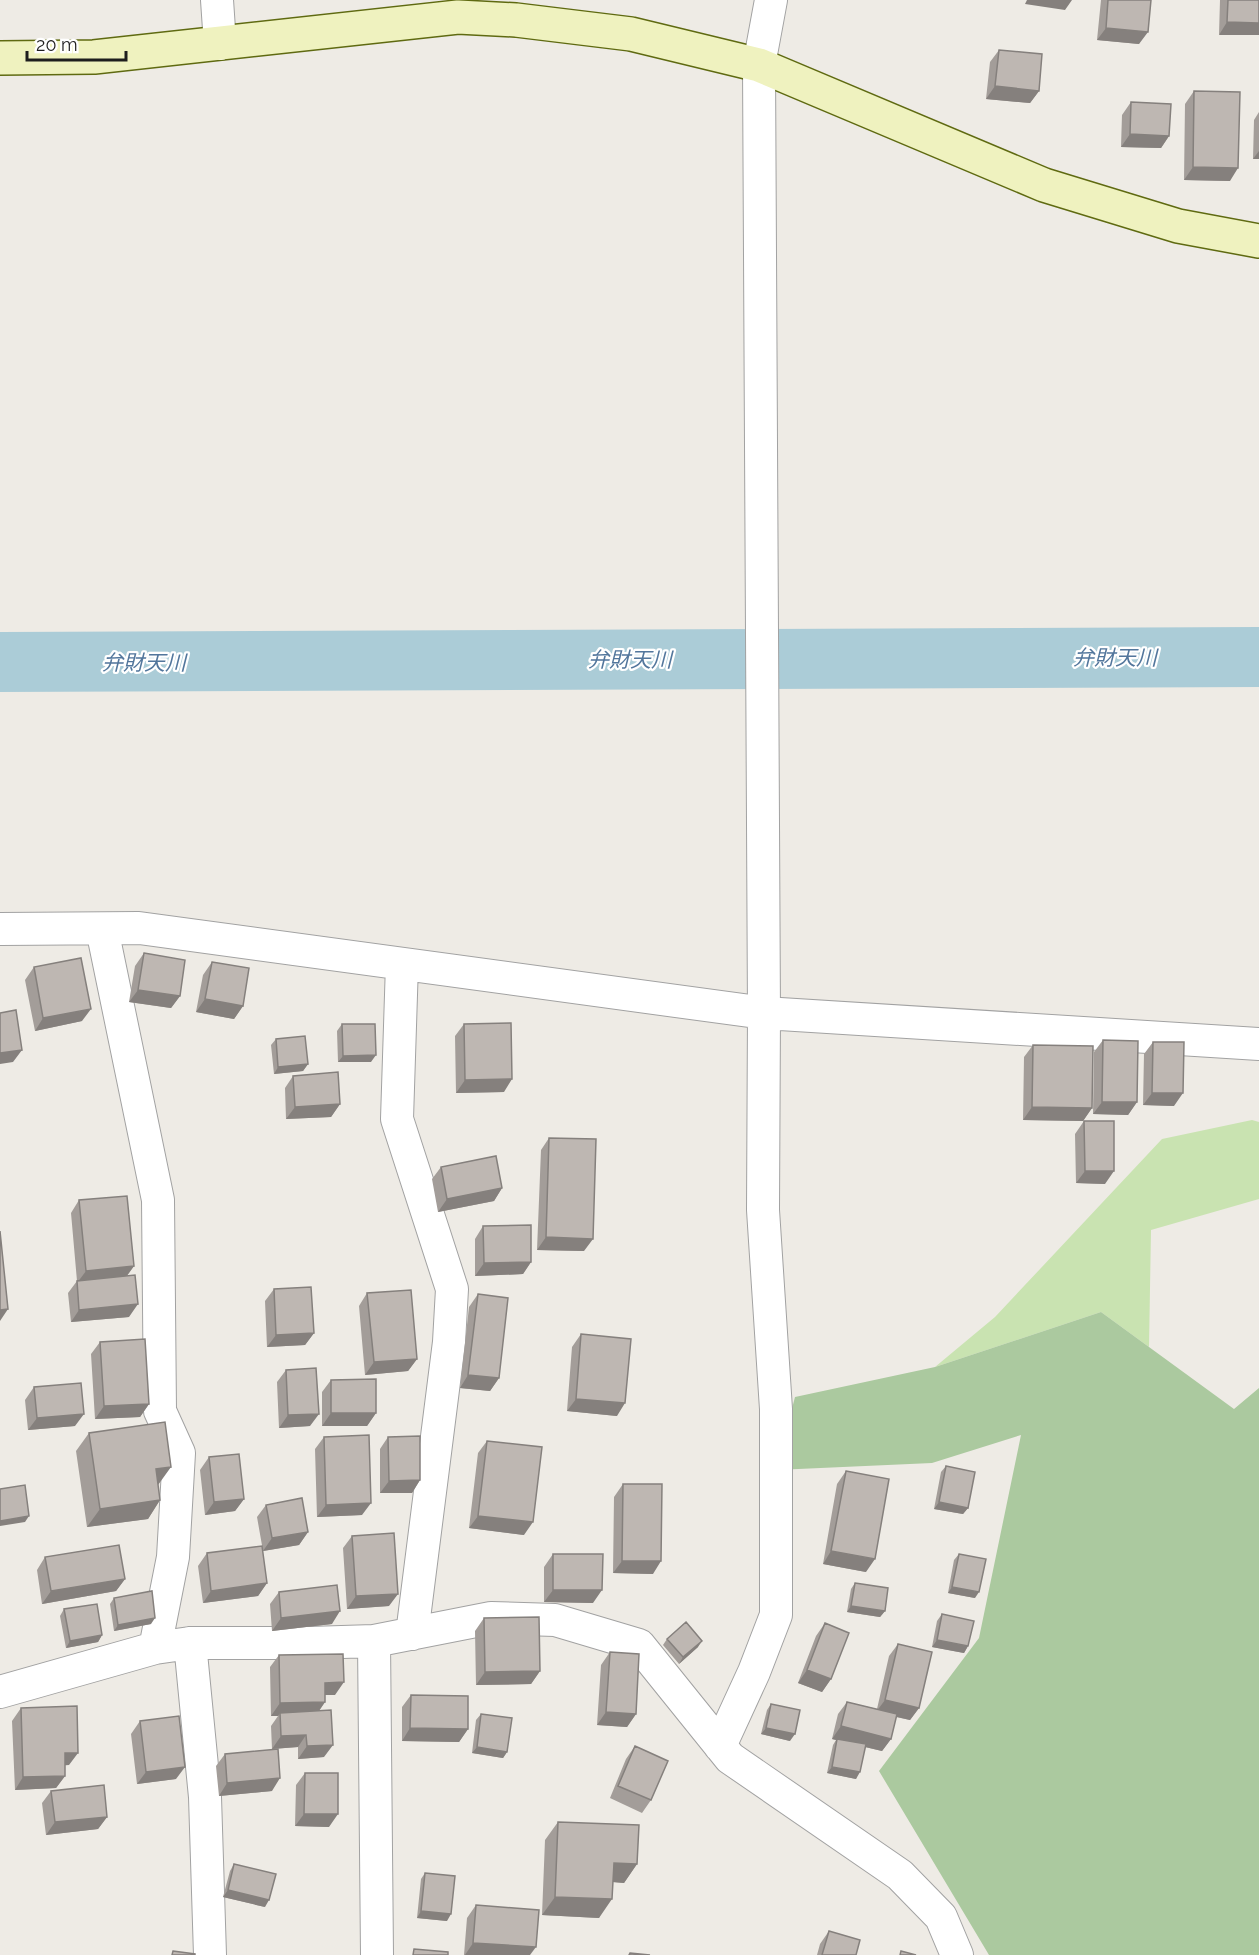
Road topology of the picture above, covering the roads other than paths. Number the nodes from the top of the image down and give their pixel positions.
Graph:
1 (217, 0) edge
2 (771, 0) edge
3 (462, 8) edge
4 (220, 44) junction
5 (0, 58) edge
6 (759, 65) junction
7 (1259, 241) edge
8 (102, 928) junction
9 (0, 929) edge
10 (402, 964) junction
11 (764, 1013) junction
12 (1259, 1044) edge
13 (412, 1634) junction
14 (374, 1641) junction
15 (190, 1642) junction
16 (154, 1648) junction
17 (0, 1692) edge
18 (720, 1746) junction
19 (210, 1955) edge
20 (377, 1955) edge
21 (957, 1955) edge

1 - 4 street
2 - 6 street
3 - 4 street
3 - 6 street
4 - 5 street
6 - 7 street
6 - 11 street
8 - 9 street
8 - 10 street
8 - 16 street
10 - 11 street
10 - 13 street
11 - 12 street
11 - 18 street
13 - 14 street
13 - 18 street
14 - 15 street
14 - 20 street
15 - 16 street
15 - 19 street
16 - 17 street
18 - 21 street

